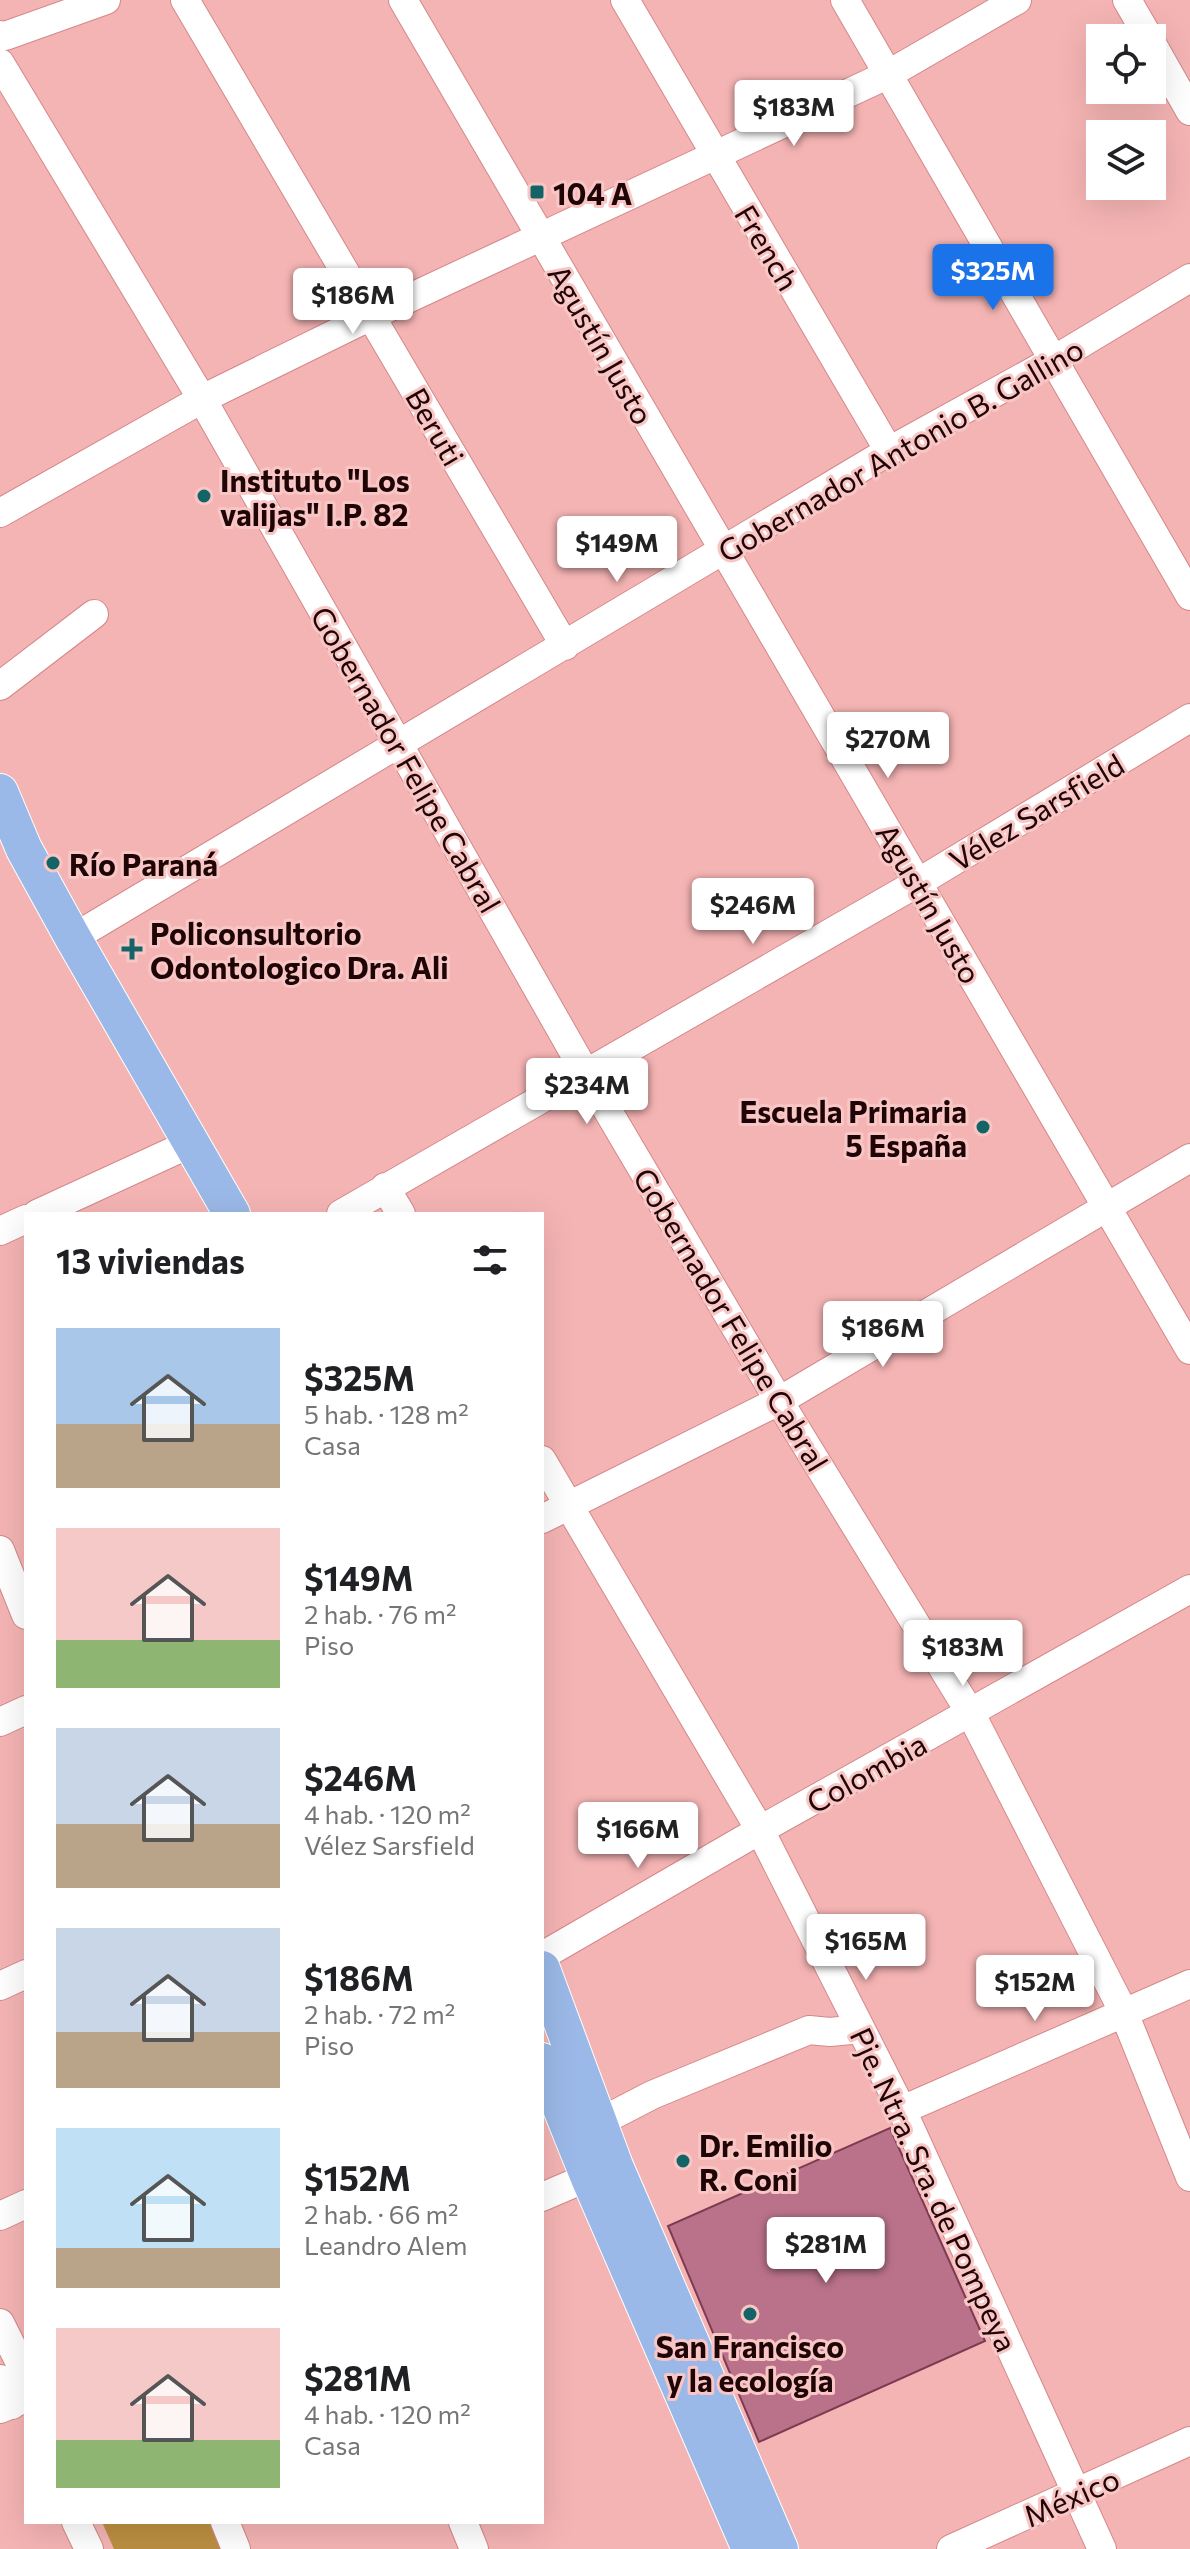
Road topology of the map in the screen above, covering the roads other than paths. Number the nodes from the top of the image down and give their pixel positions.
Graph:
1 (106, 0) edge
2 (185, 0) edge
3 (403, 0) edge
4 (625, 0) edge
5 (845, 0) edge
6 (1017, 0) edge
7 (1127, 0) edge
8 (1141, 24) edge
9 (0, 35) edge
10 (0, 63) edge
11 (1166, 69) edge
12 (887, 75) junction
13 (1190, 111) edge
14 (715, 157) junction
15 (540, 237) junction
16 (1190, 278) edge
17 (371, 316) junction
18 (1052, 361) junction
19 (202, 399) junction
20 (889, 451) junction
21 (2, 508) edge
22 (722, 551) junction
23 (1190, 596) edge
24 (94, 614) dead end
25 (565, 646) junction
26 (0, 686) edge
27 (1190, 718) edge
28 (398, 744) junction
29 (0, 792) edge
30 (0, 853) edge
31 (919, 882) junction
32 (73, 938) junction
33 (585, 1072) junction
34 (174, 1151) junction
35 (1190, 1158) edge
36 (385, 1187) junction
37 (1104, 1207) junction
38 (41, 1212) edge
39 (209, 1212) edge
40 (231, 1212) edge
41 (344, 1212) edge
42 (400, 1212) edge
43 (24, 1220) edge
44 (0, 1231) edge
45 (1190, 1350) edge
46 (779, 1401) junction
47 (544, 1464) edge
48 (567, 1504) junction
49 (544, 1518) edge
50 (0, 1550) edge
51 (1190, 1589) edge
52 (24, 1610) edge
53 (24, 1711) edge
54 (971, 1714) junction
55 (0, 1722) edge
56 (760, 1830) junction
57 (544, 1955) edge
58 (544, 1974) edge
59 (24, 1975) edge
60 (1190, 1984) edge
61 (0, 1986) edge
62 (1124, 2013) junction
63 (861, 2029) junction
64 (544, 2065) edge
65 (902, 2110) junction
66 (598, 2123) junction
67 (602, 2172) junction
68 (1190, 2177) edge
69 (544, 2196) edge
70 (24, 2205) edge
71 (0, 2216) edge
72 (0, 2323) edge
73 (24, 2371) edge
74 (1190, 2441) edge
75 (1077, 2494) junction
76 (77, 2524) edge
77 (226, 2524) edge
78 (464, 2524) edge
79 (89, 2549) edge
80 (236, 2549) edge
81 (474, 2549) edge
82 (750, 2549) edge
83 (780, 2549) edge
84 (951, 2549) edge
85 (1102, 2549) edge

1 - 9 street
2 - 17 street, Beruti
3 - 15 street, Agustín Justo
4 - 14 street, French
5 - 12 street
6 - 12 street
7 - 8 street
10 - 19 street, Gobernador Felipe Cabral
11 - 13 street
12 - 14 street
12 - 18 street
14 - 15 street
14 - 20 street, French
15 - 17 street
15 - 22 street, Agustín Justo
16 - 18 street, Gobernador Antonio B. Gallino
17 - 19 street
17 - 25 street, Beruti
18 - 20 street, Gobernador Antonio B. Gallino
18 - 23 street
19 - 21 street
19 - 28 street, Gobernador Felipe Cabral
20 - 22 street, Gobernador Antonio B. Gallino
22 - 25 street, Gobernador Antonio B. Gallino
22 - 31 street, Agustín Justo
24 - 26 street
25 - 28 street, Gobernador Antonio B. Gallino
27 - 31 street, Vélez Sarsfield
28 - 32 street, Gobernador Antonio B. Gallino
28 - 33 street, Gobernador Felipe Cabral
29 - 32 main road
30 - 34 main road
31 - 33 street, Vélez Sarsfield
31 - 37 street, Agustín Justo
32 - 40 main road
33 - 36 street, Vélez Sarsfield
33 - 46 street, Gobernador Felipe Cabral
34 - 38 street
34 - 39 main road
35 - 37 street
36 - 41 street, Vélez Sarsfield
36 - 42 street
37 - 45 street, Agustín Justo
37 - 46 street
43 - 44 street
46 - 48 street
46 - 54 street, Gobernador Felipe Cabral
47 - 48 street, Pje. Ntra. Sra. de Pompeya
48 - 49 street
48 - 56 street, Pje. Ntra. Sra. de Pompeya
50 - 52 street
51 - 54 street, Colombia
53 - 55 street
54 - 56 street, Colombia
54 - 62 street, Gobernador Felipe Cabral
56 - 57 street, Colombia
56 - 63 street, Pje. Ntra. Sra. de Pompeya
58 - 66 main road
59 - 61 street
60 - 62 street
62 - 65 street
62 - 68 street, Gobernador Felipe Cabral
63 - 65 street, Pje. Ntra. Sra. de Pompeya
63 - 66 street
64 - 67 main road
65 - 75 street, Pje. Ntra. Sra. de Pompeya
66 - 67 main road
67 - 69 street
67 - 82 main road
67 - 83 main road
70 - 71 street
72 - 73 street
74 - 75 street, México
75 - 84 street, México
75 - 85 street, Pje. Ntra. Sra. de Pompeya
76 - 79 street
77 - 80 street
78 - 81 street

